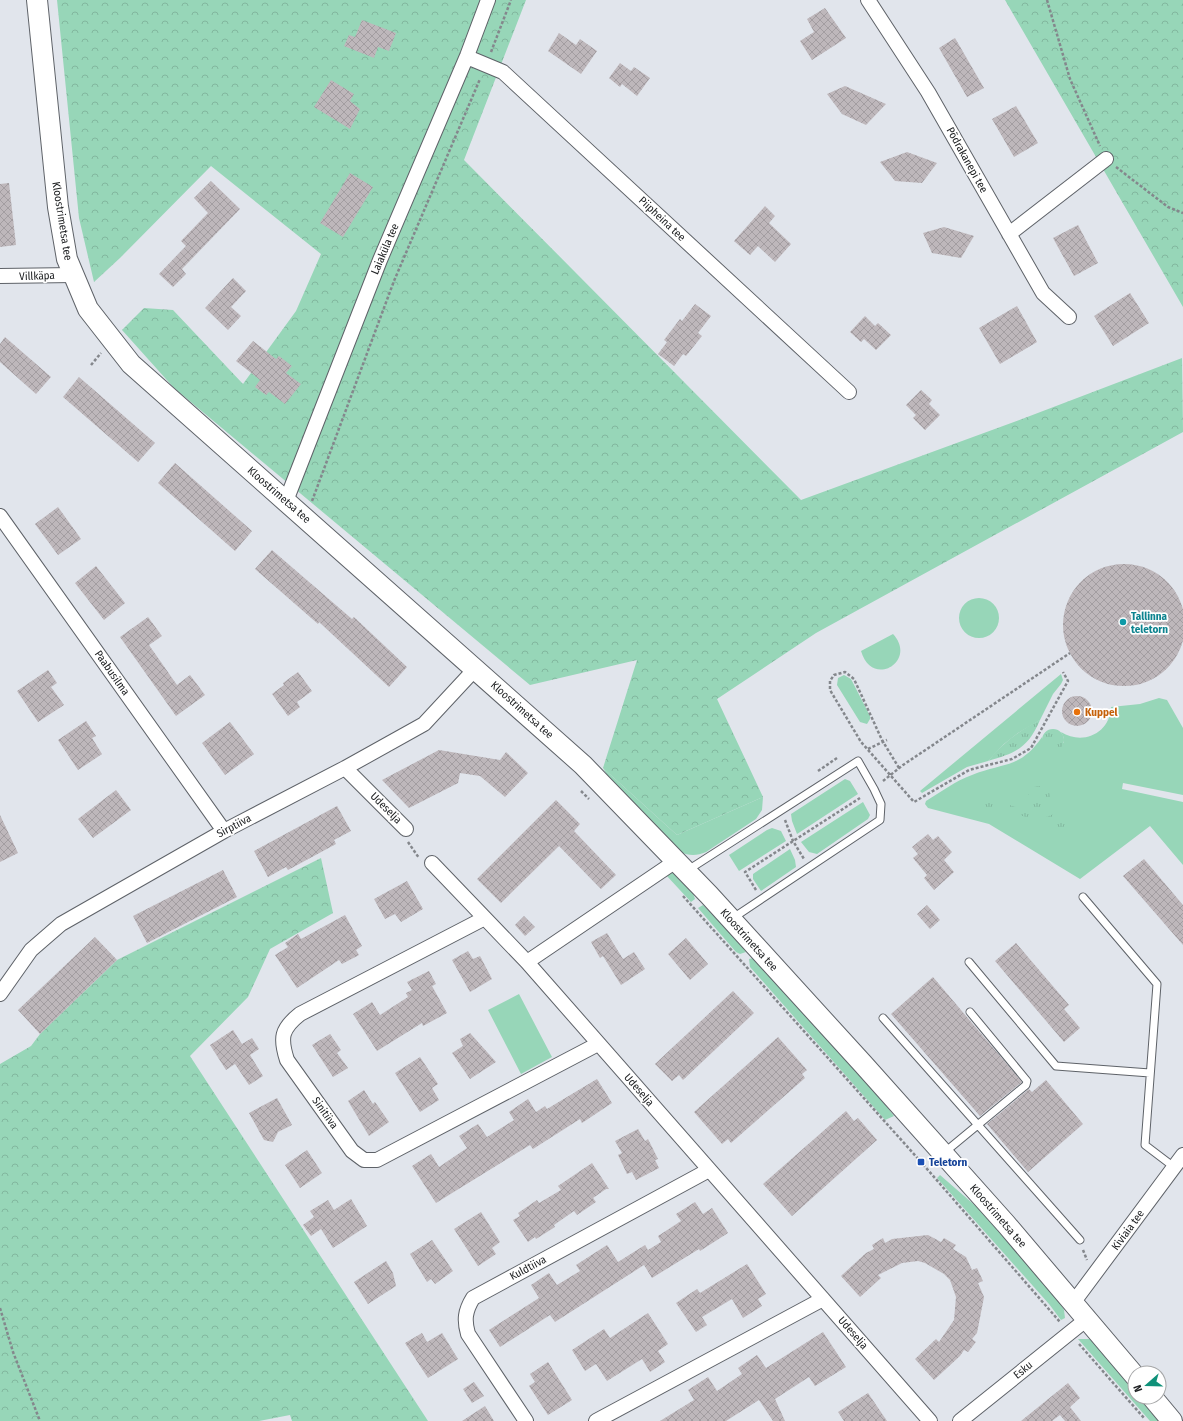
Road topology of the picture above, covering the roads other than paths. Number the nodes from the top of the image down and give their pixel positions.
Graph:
1 (37, 0) edge
2 (488, 0) edge
3 (868, 0) edge
4 (467, 57) junction
5 (1106, 159) road end
6 (1009, 234) junction
7 (74, 275) junction
8 (0, 276) edge
9 (1069, 318) dead end
10 (849, 392) dead end
11 (286, 500) junction
12 (0, 516) edge
13 (476, 668) junction
14 (345, 768) junction
15 (406, 829) road end
16 (224, 831) junction
17 (432, 863) road end
18 (681, 866) junction
19 (1083, 897) dead end
20 (483, 919) junction
21 (732, 920) junction
22 (527, 962) junction
23 (968, 962) dead end
24 (1, 991) edge
25 (970, 1012) dead end
26 (883, 1018) dead end
27 (598, 1044) junction
28 (1150, 1073) junction
29 (978, 1125) junction
30 (943, 1154) junction
31 (1183, 1155) edge
32 (1174, 1167) junction
33 (709, 1170) junction
34 (1080, 1240) dead end
35 (823, 1299) junction
36 (1073, 1303) junction
37 (1088, 1319) junction
38 (1127, 1366) edge
39 (1159, 1405) edge
40 (526, 1421) edge
41 (596, 1421) edge
42 (930, 1421) edge
43 (960, 1421) edge
44 (1172, 1421) edge

1 - 7 main road, Kloostrimetsa tee
2 - 4 street, Laiaküla tee
3 - 6 street, Põdrakanepi tee
4 - 10 street, Piipheina tee
4 - 11 street, Laiaküla tee
5 - 6 street
6 - 9 street, Põdrakanepi tee
7 - 8 street, Villkäpa
7 - 11 main road, Kloostrimetsa tee
11 - 13 main road, Kloostrimetsa tee
12 - 16 street, Paabusilma
13 - 14 street, Sirptiiva
13 - 18 main road, Kloostrimetsa tee
14 - 15 street, Udeselja
14 - 16 street, Sirptiiva
16 - 24 street, Sirptiiva
17 - 20 street, Udeselja
18 - 21 main road, Kloostrimetsa tee
18 - 21 lane
18 - 22 street
19 - 28 lane
20 - 22 street, Udeselja
20 - 27 street, Sinitiiva
21 - 30 main road, Kloostrimetsa tee
22 - 27 street, Udeselja
23 - 28 lane
25 - 29 lane
26 - 29 lane
27 - 33 street, Udeselja
28 - 32 lane
29 - 30 lane
29 - 34 lane
30 - 36 main road, Kloostrimetsa tee
31 - 32 street, Kiviaia tee
32 - 36 street, Kiviaia tee
33 - 35 street, Udeselja
33 - 40 street, Kuldtiiva
35 - 41 street
35 - 42 street, Udeselja
36 - 37 main road, Kloostrimetsa tee
37 - 38 main road, Kloostrimetsa tee
37 - 43 street, Esku
39 - 44 main road

